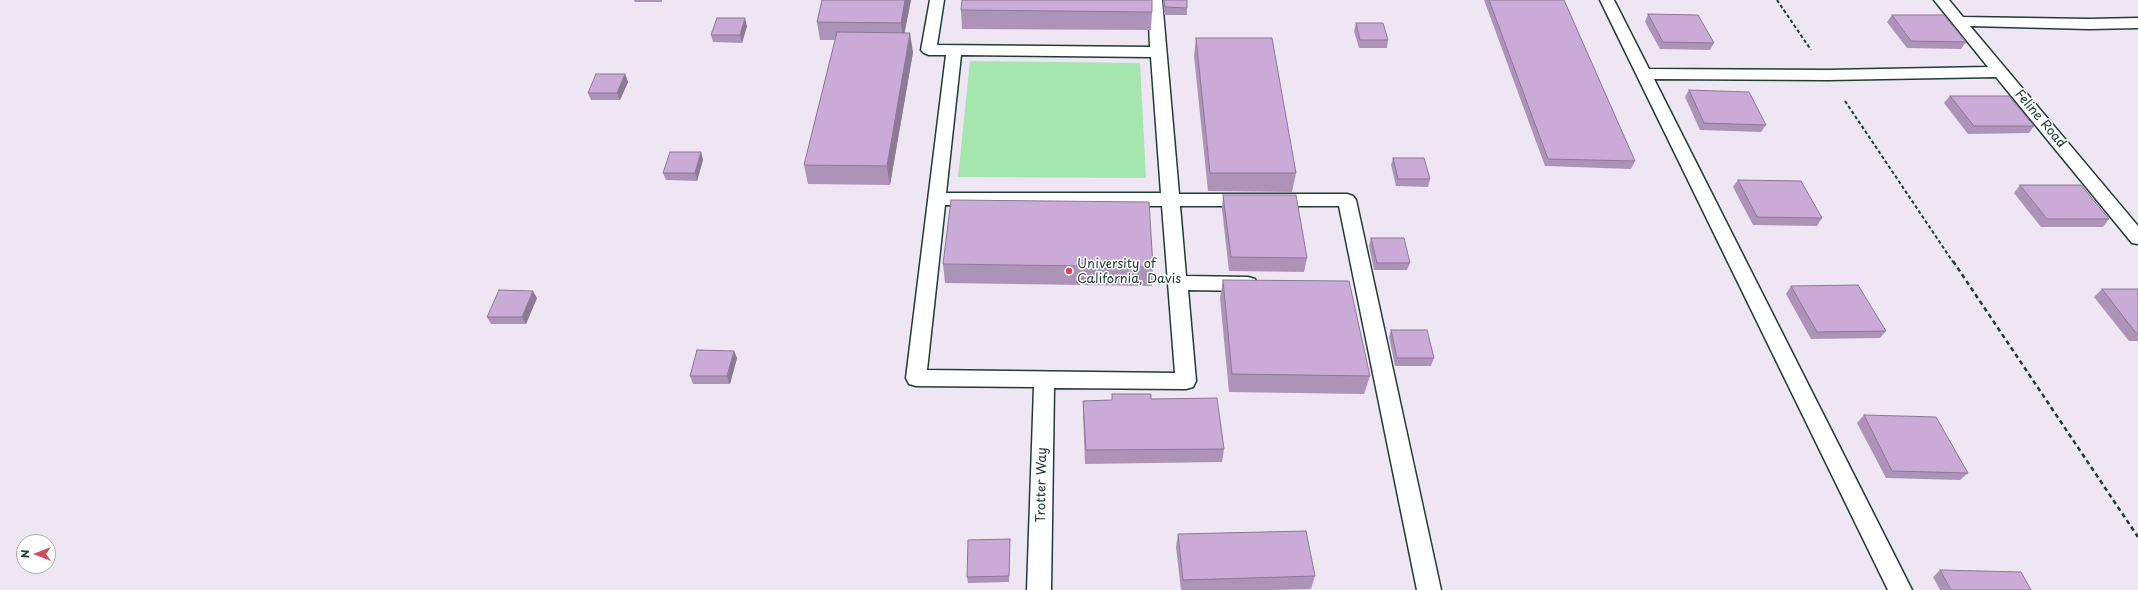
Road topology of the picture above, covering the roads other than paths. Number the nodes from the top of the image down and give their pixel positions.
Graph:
1 (937, 0) edge
2 (1155, 0) edge
3 (1607, 0) edge
4 (1941, 0) edge
5 (1959, 21) junction
6 (2138, 23) edge
7 (954, 50) junction
8 (1158, 52) junction
9 (2001, 72) junction
10 (1644, 74) junction
11 (937, 199) junction
12 (1171, 199) junction
13 (2138, 238) edge
14 (1178, 283) junction
15 (1263, 284) edge
16 (1044, 380) junction
17 (1039, 590) edge
18 (1429, 590) edge
19 (1900, 590) edge

1 - 7 lane
2 - 8 lane
3 - 10 lane
4 - 5 lane, Feline Road
5 - 6 lane
5 - 9 lane, Feline Road
7 - 8 lane
7 - 11 lane
8 - 12 lane
9 - 10 lane
9 - 13 lane, Feline Road
10 - 19 lane
11 - 12 lane
11 - 16 lane
12 - 14 lane
12 - 18 lane
14 - 15 lane
14 - 16 lane
16 - 17 lane, Trotter Way

